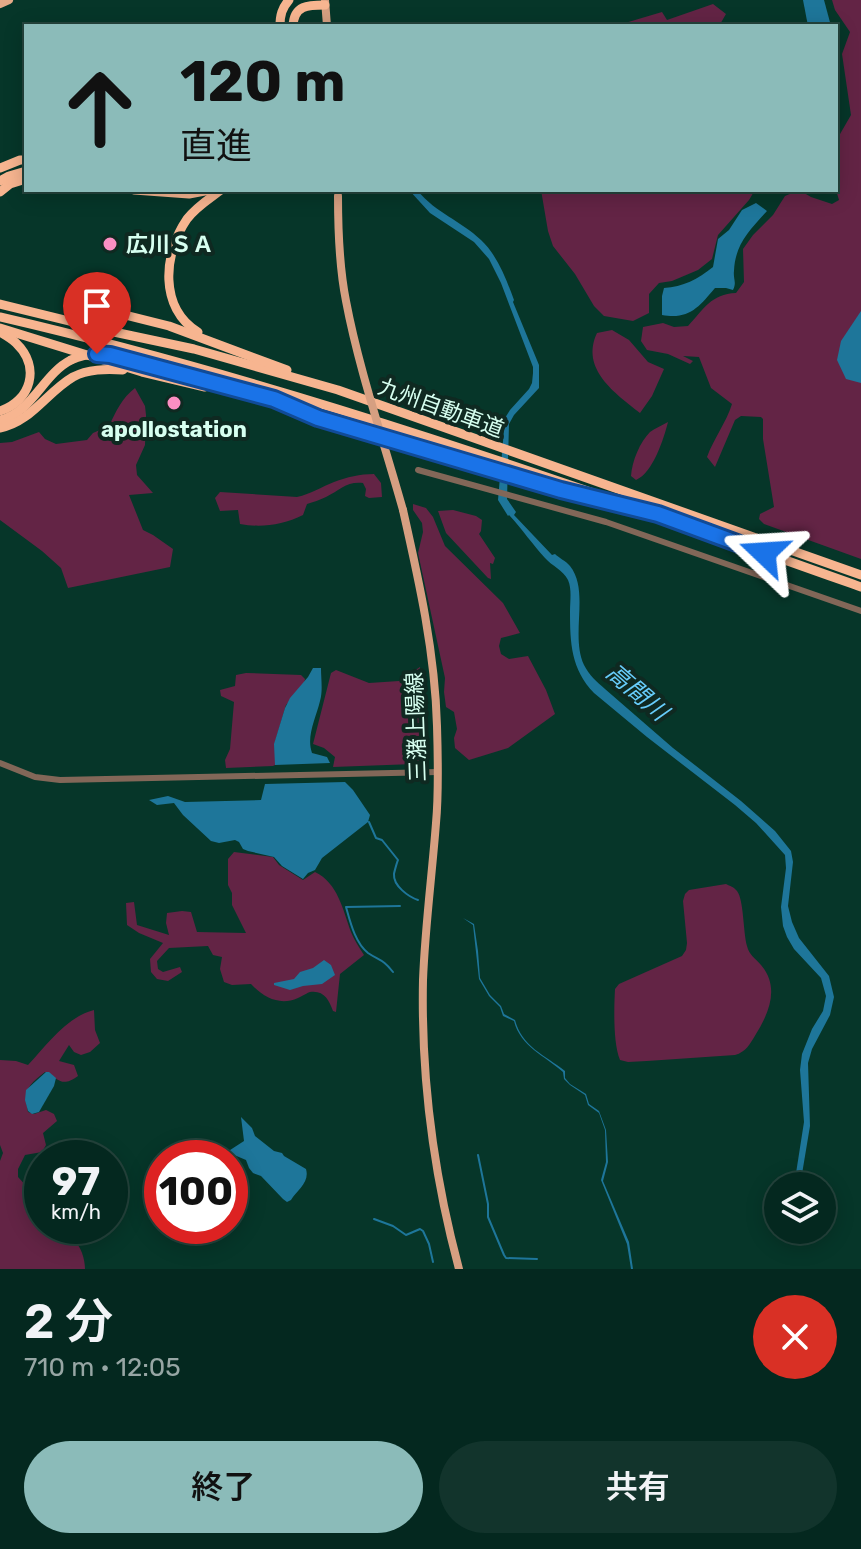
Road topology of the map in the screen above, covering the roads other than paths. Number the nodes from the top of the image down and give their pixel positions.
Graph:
1 (9, 0) edge
2 (289, 0) edge
3 (325, 3) edge
4 (0, 4) edge
5 (280, 24) edge
6 (293, 24) edge
7 (327, 24) edge
8 (24, 161) edge
9 (0, 168) edge
10 (24, 172) edge
11 (24, 180) edge
12 (0, 181) edge
13 (0, 192) edge
14 (162, 192) edge
15 (200, 192) edge
16 (218, 192) edge
17 (338, 193) edge
18 (0, 304) edge
19 (81, 304) dead end
20 (0, 317) edge
21 (0, 330) edge
22 (213, 342) junction
23 (142, 372) junction
24 (205, 387) dead end
25 (338, 390) junction
26 (0, 411) edge
27 (0, 420) edge
28 (0, 428) edge
29 (418, 470) dead end
30 (658, 514) junction
31 (861, 575) edge
32 (861, 587) edge
33 (861, 611) edge
34 (0, 763) edge
35 (438, 772) junction
36 (459, 1269) edge

1 - 4 highway
2 - 5 highway
3 - 6 highway
3 - 7 main road
8 - 9 highway
10 - 12 highway
11 - 13 highway
14 - 15 highway
16 - 22 highway
17 - 35 main road, 三潴上陽線, bridge
18 - 25 highway, 九州自動車道
19 - 22 highway
20 - 30 highway, 九州自動車道
21 - 23 highway
21 - 26 highway
22 - 25 highway
23 - 24 highway
23 - 28 highway
25 - 31 highway, 九州自動車道
27 - 30 highway, bridge
29 - 33 street
30 - 32 highway, 九州自動車道
34 - 35 street
35 - 36 main road, 三潴上陽線

